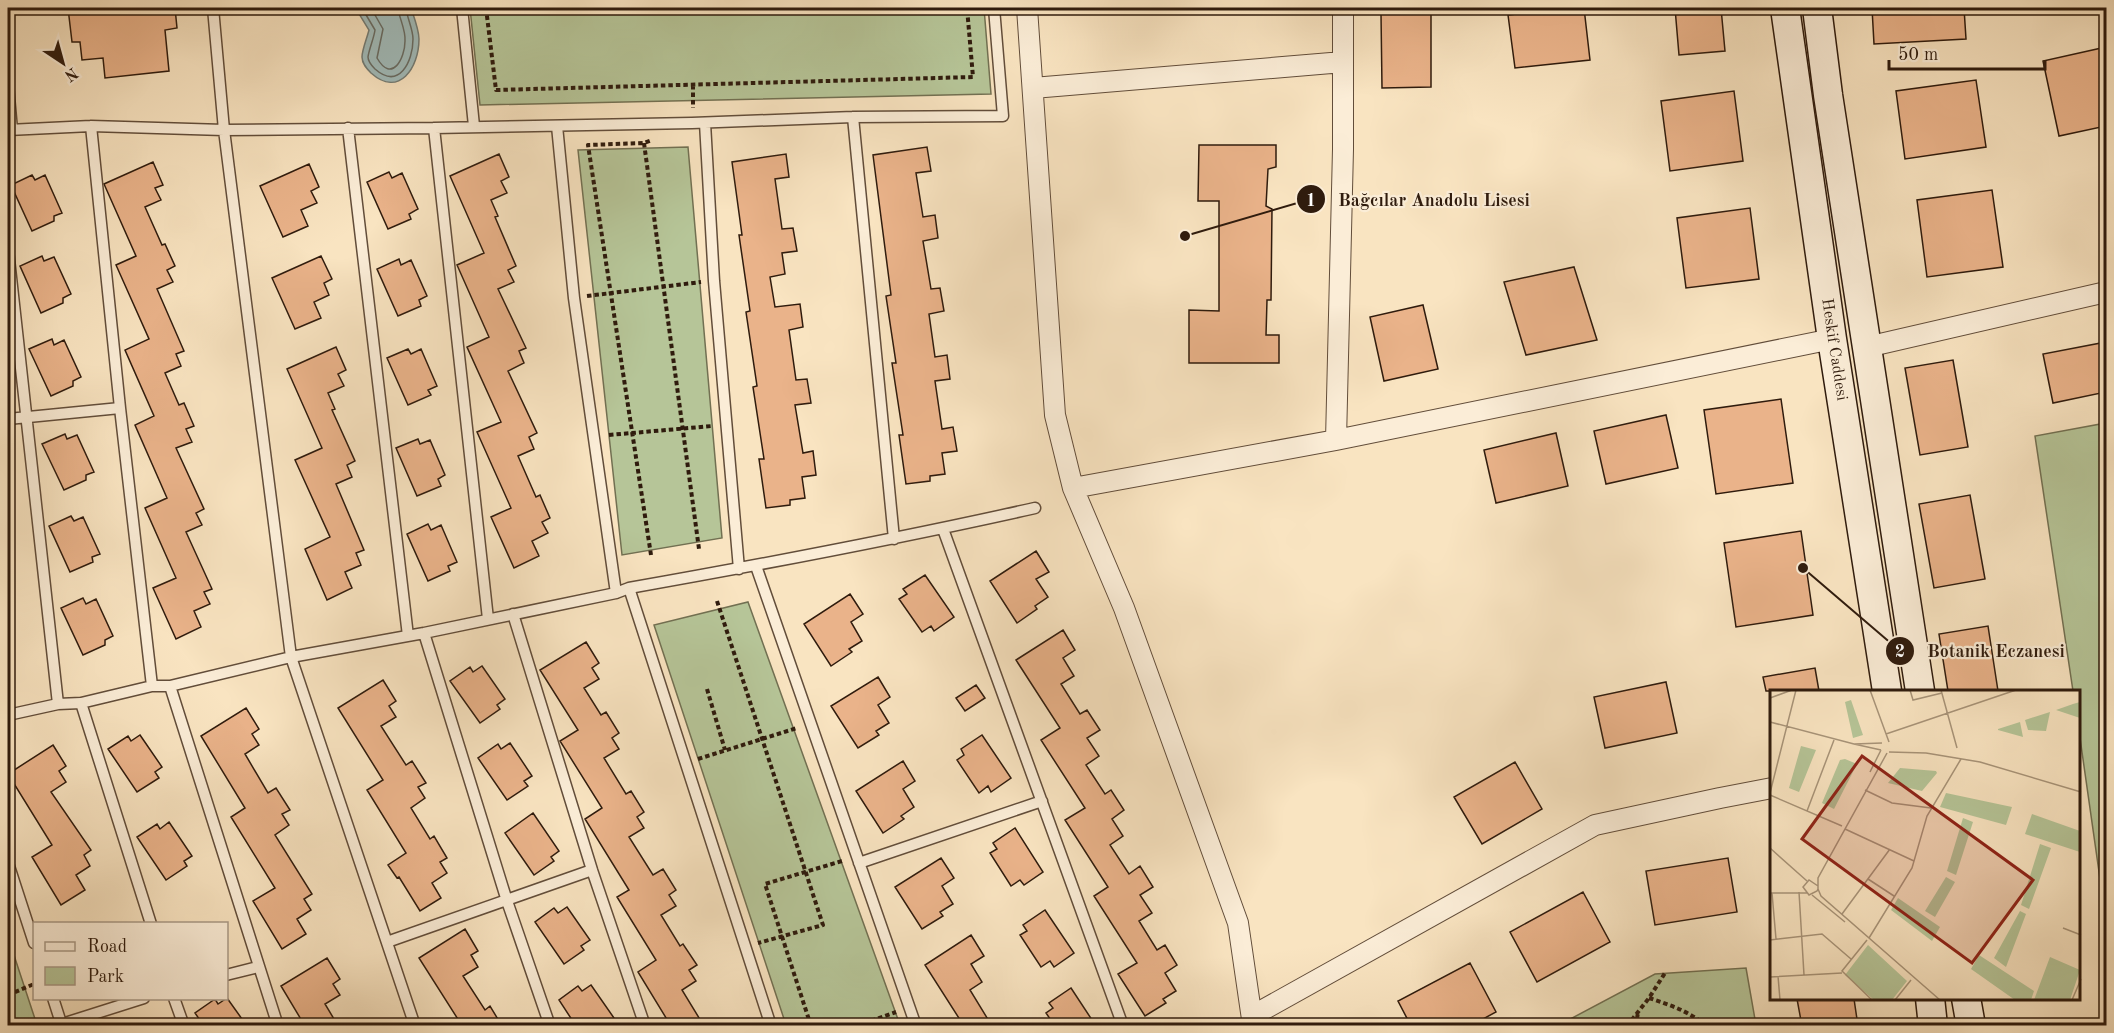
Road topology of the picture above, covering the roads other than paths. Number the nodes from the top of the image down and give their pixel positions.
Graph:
1 (213, 8) edge
2 (462, 8) edge
3 (994, 8) edge
4 (1027, 8) edge
5 (1343, 8) edge
6 (1785, 8) edge
7 (1817, 8) edge
8 (1343, 62) junction
9 (8, 85) edge
10 (1034, 88) junction
11 (853, 117) junction
12 (705, 123) junction
13 (91, 126) junction
14 (474, 126) junction
15 (556, 126) junction
16 (348, 128) junction
17 (434, 128) junction
18 (10, 130) edge
19 (224, 130) junction
20 (8, 250) edge
21 (2106, 292) edge
22 (1832, 339) junction
23 (1867, 347) junction
24 (120, 408) junction
25 (26, 417) junction
26 (8, 419) edge
27 (1336, 440) junction
28 (1073, 488) junction
29 (1035, 508) dead end
30 (942, 529) junction
31 (894, 539) junction
32 (756, 566) junction
33 (739, 569) junction
34 (629, 588) junction
35 (616, 593) junction
36 (513, 614) junction
37 (488, 619) junction
38 (424, 633) junction
39 (408, 636) junction
40 (291, 657) junction
41 (152, 686) junction
42 (170, 686) junction
43 (1887, 690) edge
44 (1920, 690) edge
45 (81, 703) junction
46 (58, 704) junction
47 (8, 715) edge
48 (1770, 788) edge
49 (1042, 801) junction
50 (858, 859) junction
51 (8, 863) edge
52 (592, 870) junction
53 (507, 901) junction
54 (149, 922) edge
55 (33, 940) edge
56 (387, 942) junction
57 (258, 967) junction
58 (228, 974) edge
59 (53, 1000) edge
60 (141, 1000) edge
61 (174, 1000) edge
62 (1930, 1000) edge
63 (1966, 1000) edge
64 (1252, 1021) edge
65 (62, 1025) edge
66 (184, 1026) edge
67 (278, 1026) edge
68 (415, 1026) edge
69 (550, 1026) edge
70 (645, 1026) edge
71 (771, 1026) edge
72 (916, 1026) edge
73 (1123, 1026) edge
74 (1933, 1026) edge
75 (1971, 1026) edge

1 - 19 lane
2 - 14 lane
3 - 11 lane
4 - 10 street
5 - 8 street
6 - 22 main road, Heskif Caddesi
7 - 23 main road
8 - 10 street
8 - 27 street
9 - 18 lane
10 - 28 street
11 - 12 lane
11 - 31 lane
12 - 15 lane
12 - 33 lane
13 - 18 lane
13 - 19 lane
13 - 24 lane
14 - 15 lane
14 - 17 lane
15 - 35 lane
16 - 17 lane
16 - 19 lane
16 - 39 lane
17 - 37 lane
19 - 40 lane
20 - 25 lane
21 - 23 street
22 - 27 street
22 - 43 main road, Heskif Caddesi
23 - 44 main road
24 - 25 lane
24 - 41 lane
25 - 26 lane
25 - 46 lane
27 - 28 street
28 - 64 street
29 - 30 lane
30 - 31 lane
30 - 49 lane
31 - 32 lane
32 - 33 lane
32 - 50 lane
33 - 34 lane
34 - 35 lane
34 - 71 lane
35 - 36 lane
36 - 37 lane
36 - 52 lane
37 - 38 lane
38 - 39 lane
38 - 53 lane
39 - 40 lane
40 - 42 lane
40 - 56 lane
41 - 42 lane
41 - 45 lane
42 - 57 lane
45 - 46 lane
45 - 54 lane
46 - 47 lane
48 - 64 street
49 - 50 lane
49 - 73 lane
50 - 72 lane
51 - 55 lane
52 - 53 lane
52 - 70 lane
53 - 56 lane
53 - 69 lane
56 - 68 lane
57 - 58 lane
57 - 67 lane
59 - 65 lane
60 - 65 lane
61 - 66 lane
62 - 74 main road
63 - 75 main road

